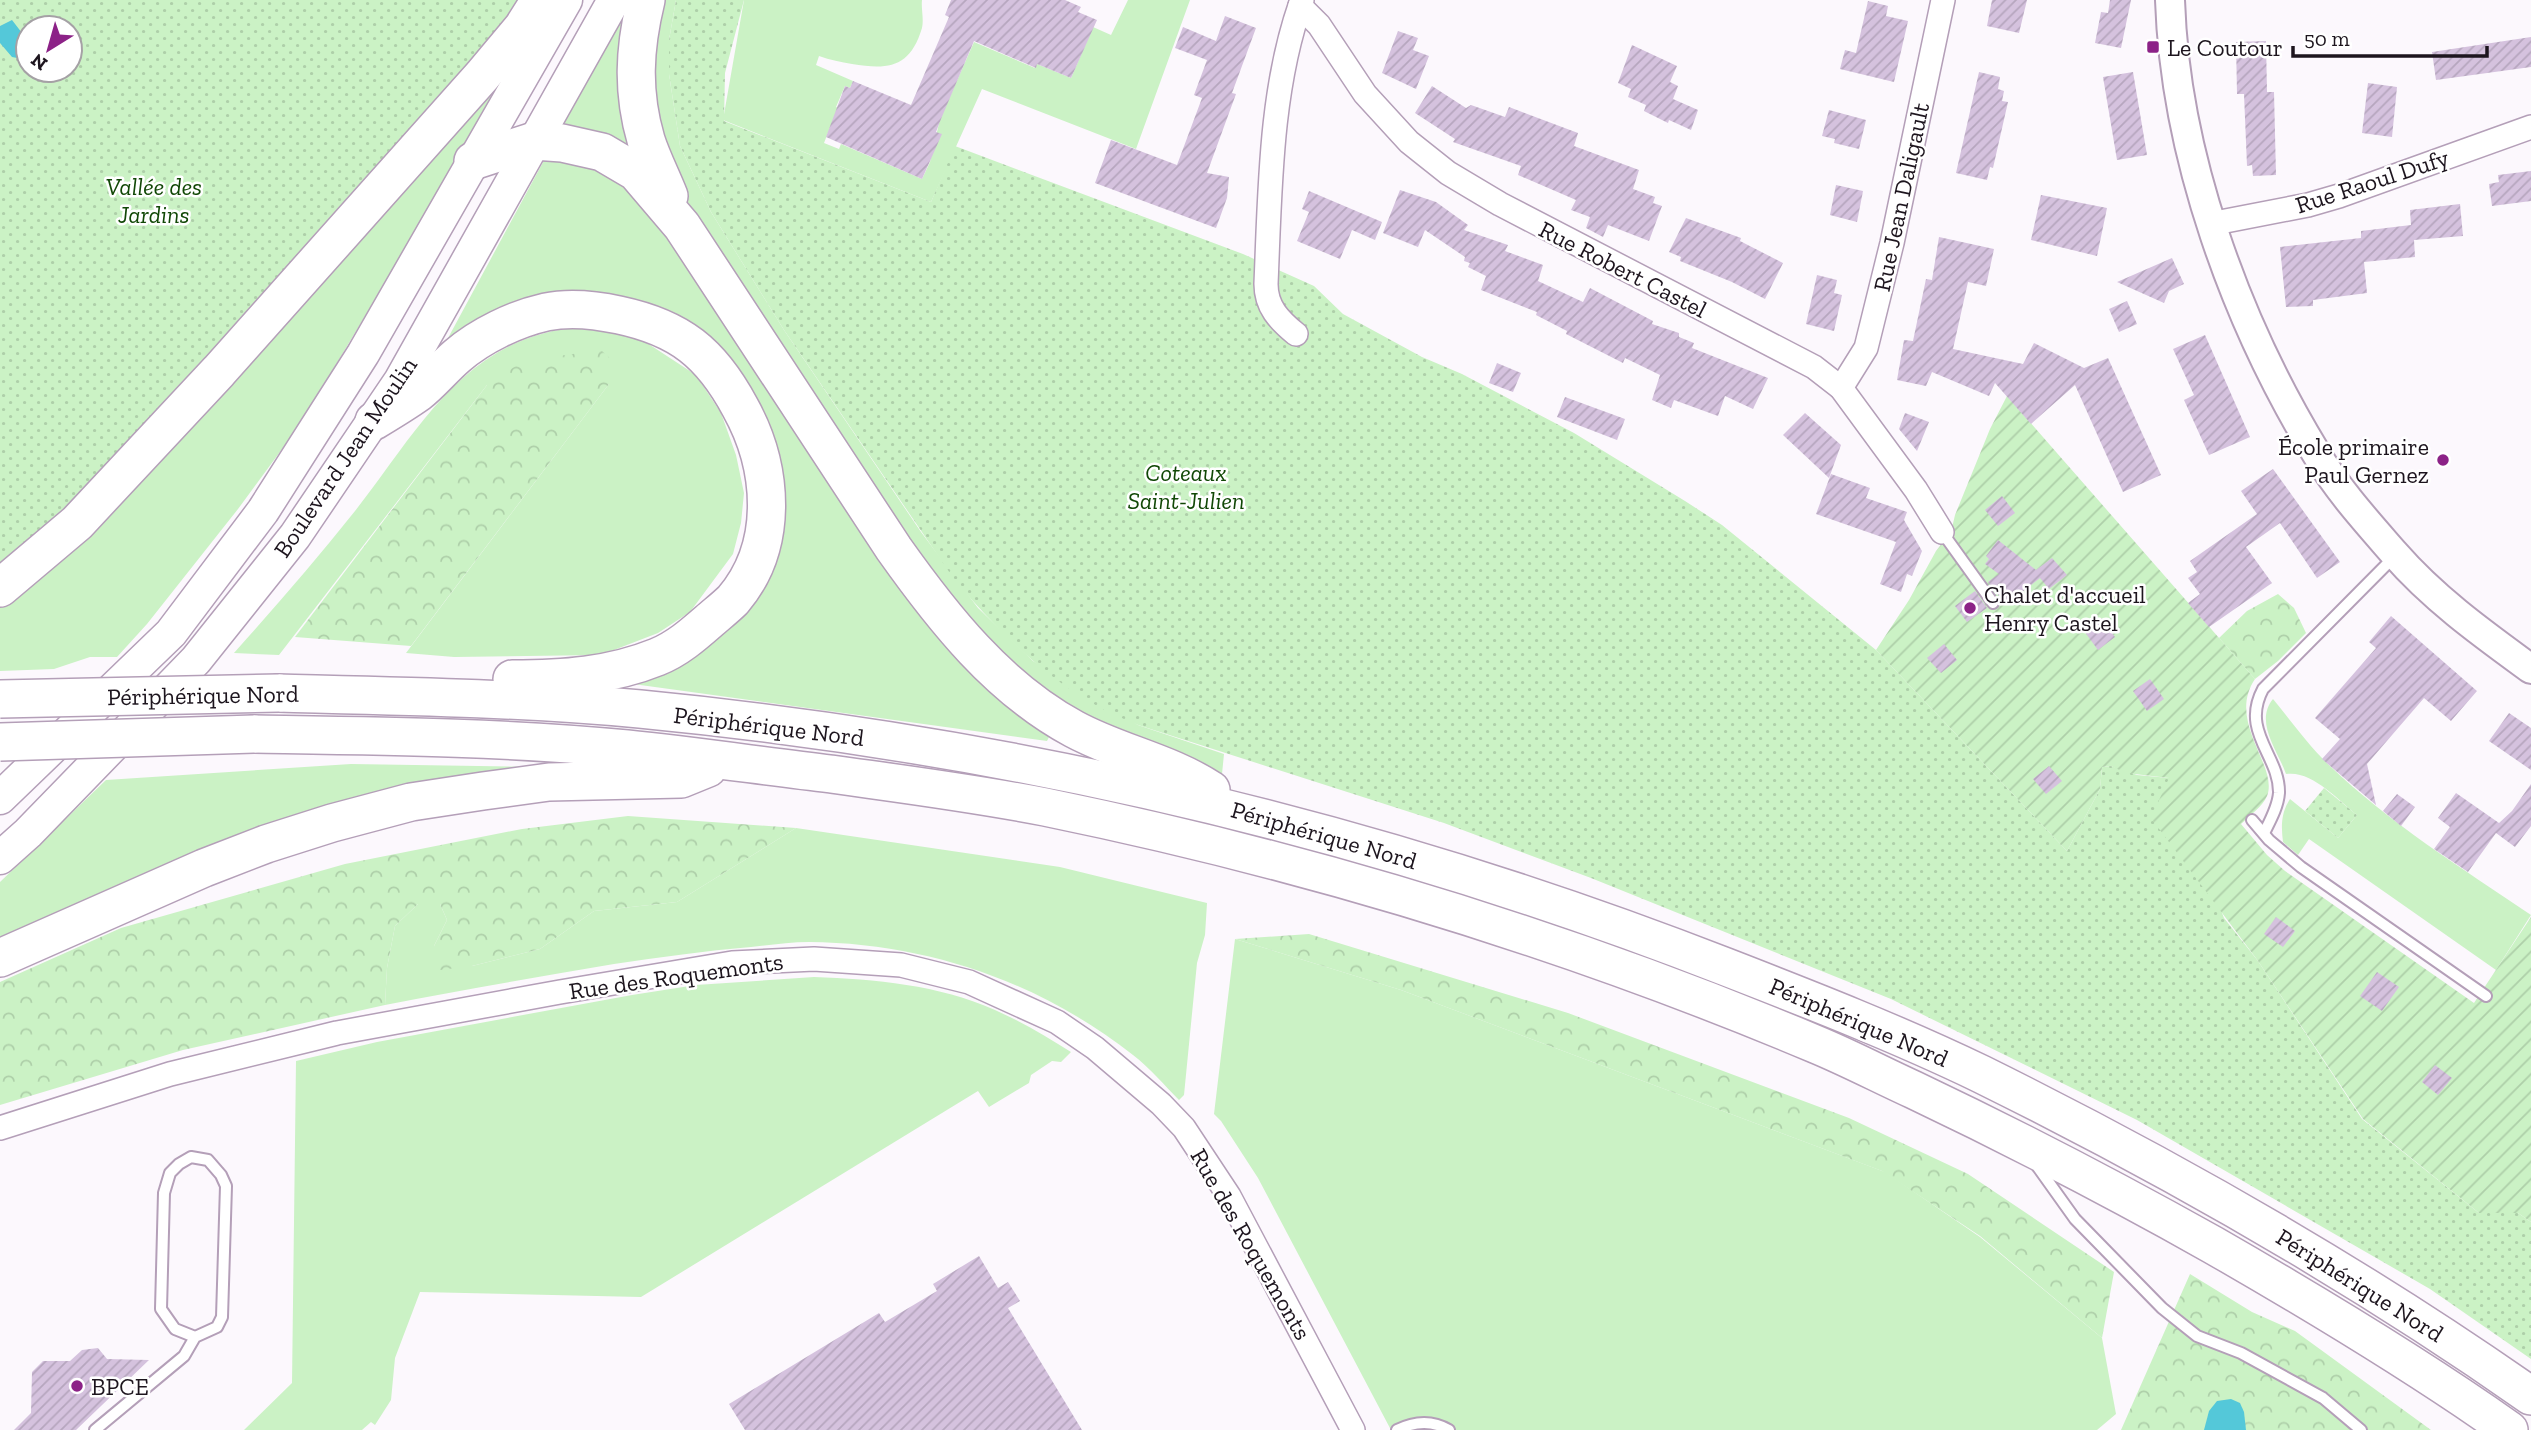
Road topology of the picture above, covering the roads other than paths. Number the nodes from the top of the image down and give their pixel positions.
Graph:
1 (540, 0) edge
2 (566, 0) edge
3 (614, 0) edge
4 (646, 0) edge
5 (1943, 0) edge
6 (2171, 0) edge
7 (1301, 3) edge
8 (2531, 127) edge
9 (534, 141) junction
10 (473, 161) junction
11 (2210, 224) junction
12 (682, 226) junction
13 (1296, 334) dead end
14 (1842, 388) junction
15 (374, 421) junction
16 (1942, 532) joint
17 (2395, 555) junction
18 (0, 588) edge
19 (1993, 603) dead end
20 (2531, 669) edge
21 (465, 698) junction
22 (0, 699) edge
23 (0, 742) edge
24 (724, 760) junction
25 (0, 798) edge
26 (1244, 811) junction
27 (2252, 820) dead end
28 (2264, 834) junction
29 (0, 858) edge
30 (0, 958) edge
31 (2486, 996) dead end
32 (0, 1128) edge
33 (2019, 1142) junction
34 (195, 1337) junction
35 (2531, 1396) edge
36 (95, 1430) edge
37 (1353, 1430) edge
38 (1397, 1430) edge
39 (1448, 1430) edge
40 (2361, 1430) edge
41 (2510, 1430) edge

1 - 18 highway
2 - 10 main road, Boulevard Jean Moulin
3 - 9 main road, Boulevard Jean Moulin
4 - 12 highway
5 - 14 street, Rue Jean Daligault
6 - 11 street
7 - 13 street
7 - 14 street, Rue Robert Castel
8 - 11 street, Rue Raoul Dufy
9 - 10 highway
9 - 12 highway
9 - 15 main road, Boulevard Jean Moulin
10 - 25 main road, Boulevard Jean Moulin
11 - 17 street
12 - 26 highway
14 - 16 street, Rue Robert Castel
15 - 21 highway
15 - 29 main road, Boulevard Jean Moulin
16 - 19 lane
17 - 20 street
17 - 28 lane
21 - 22 highway, Périphérique Nord, bridge
21 - 26 highway, Périphérique Nord
23 - 24 highway, Périphérique Nord, bridge
24 - 30 highway
24 - 33 highway, Périphérique Nord
26 - 35 highway, Périphérique Nord
27 - 28 lane
28 - 31 lane
32 - 37 street, Rue des Roquemonts
33 - 40 lane
33 - 41 highway, Périphérique Nord
34 - 34 lane
34 - 36 lane
38 - 39 lane

